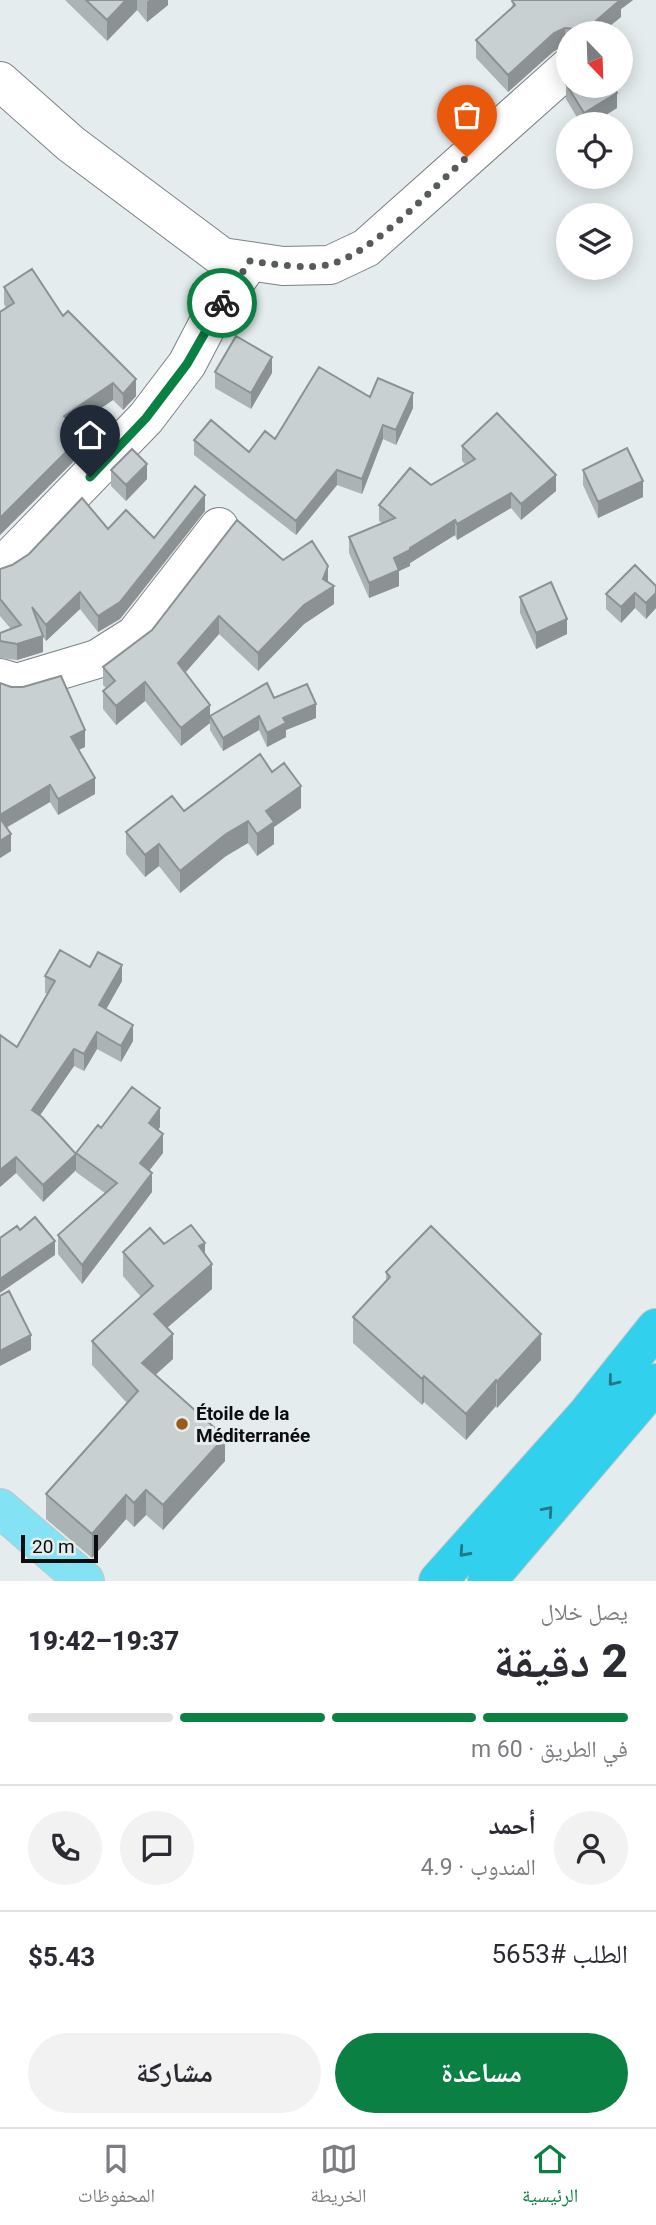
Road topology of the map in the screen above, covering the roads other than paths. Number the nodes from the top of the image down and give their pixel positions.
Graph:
1 (556, 79) edge
2 (0, 81) edge
3 (250, 261) junction
4 (219, 527) dead end
5 (0, 564) edge
6 (0, 678) edge
7 (656, 1328) edge
8 (656, 1383) edge
9 (0, 1508) edge
10 (85, 1581) edge
11 (438, 1581) edge
12 (486, 1581) edge

1 - 3 street
2 - 3 street
3 - 5 street
4 - 6 street
7 -> 11 highway
12 -> 8 highway
9 - 10 main road

